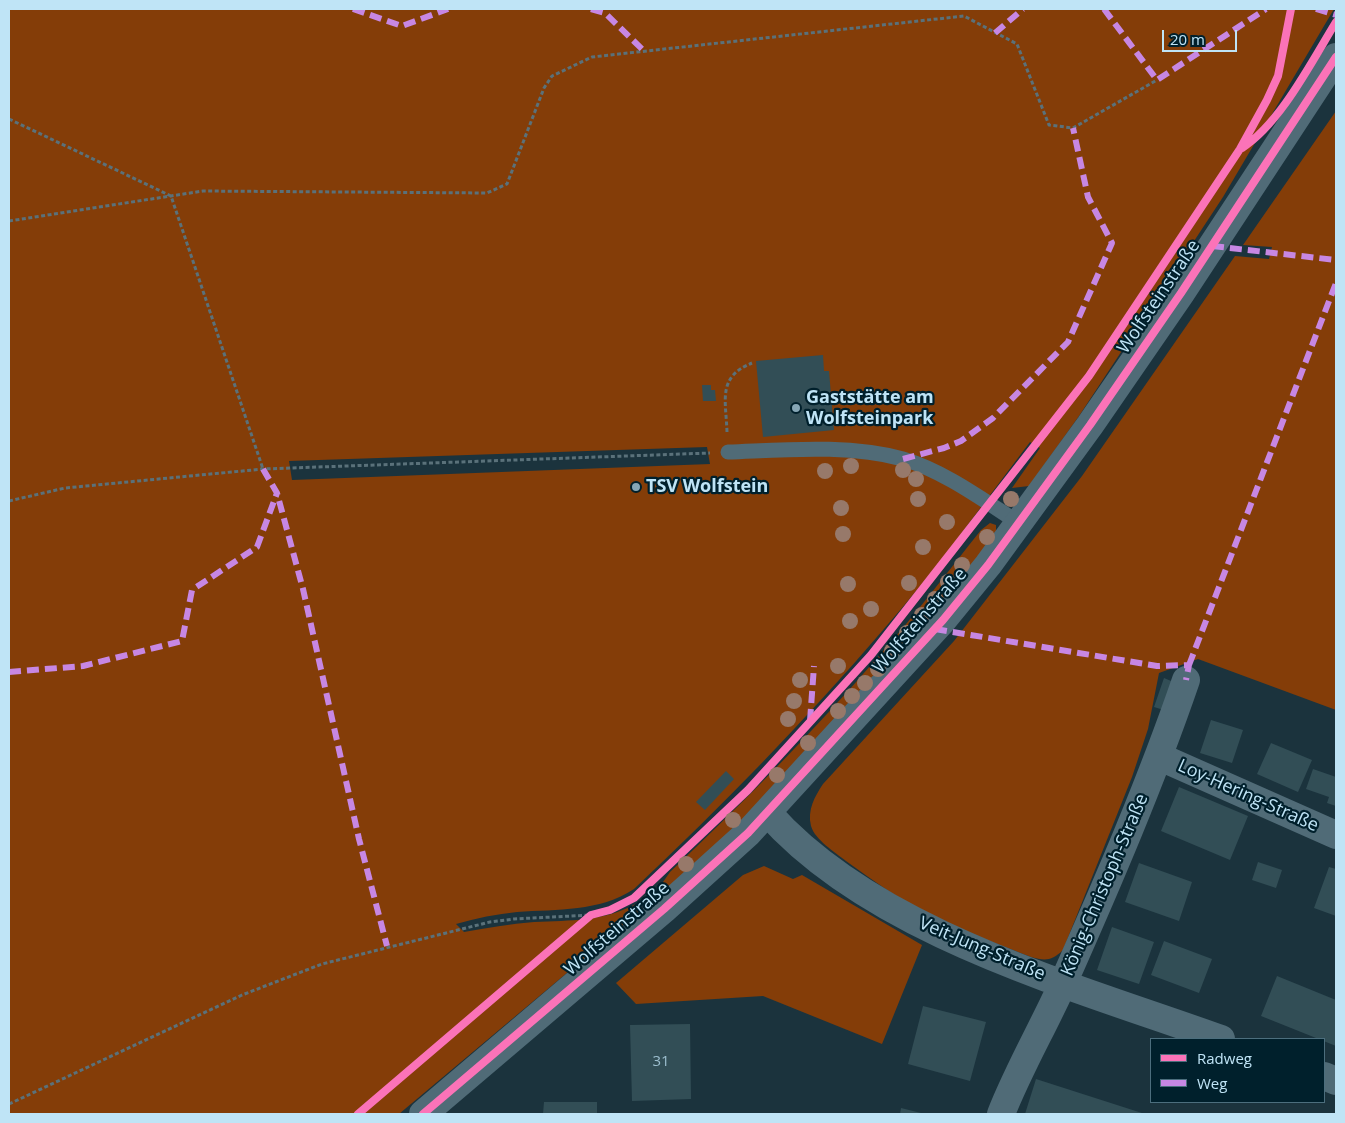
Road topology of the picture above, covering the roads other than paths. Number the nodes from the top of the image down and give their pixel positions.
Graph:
1 (1336, 57) edge
2 (728, 452) road end
3 (1019, 523) junction
4 (1186, 680) dead end
5 (1160, 757) junction
6 (768, 813) junction
7 (1336, 835) edge
8 (1063, 982) junction
9 (1218, 1038) edge
10 (423, 1114) edge
11 (1001, 1114) edge

1 - 3 street, Wolfsteinstraße
2 - 3 lane
3 - 6 street, Wolfsteinstraße
4 - 5 street, König-Christoph-Straße
5 - 7 street, Loy-Hering-Straße
5 - 8 street, König-Christoph-Straße
6 - 8 street, Veit-Jung-Straße
6 - 10 street, Wolfsteinstraße
8 - 9 street, Veit-Jung-Straße
8 - 11 street, König-Christoph-Straße

